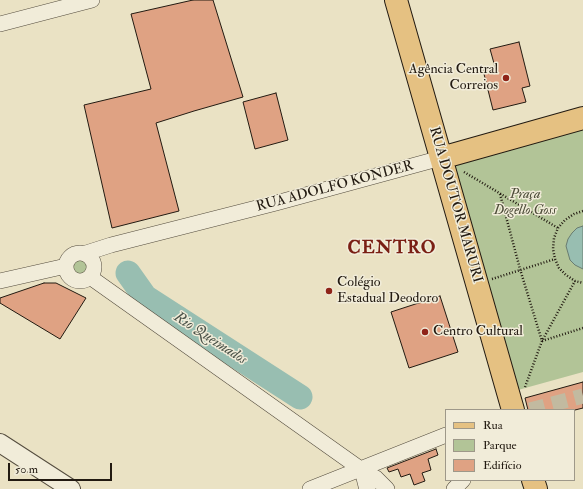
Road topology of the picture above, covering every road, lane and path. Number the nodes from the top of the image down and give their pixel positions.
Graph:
1 (92, 0) edge
2 (396, 0) edge
3 (0, 24) edge
4 (583, 118) edge
5 (441, 158) junction
6 (500, 194) junction
7 (583, 211) edge
8 (558, 228) junction
9 (108, 246) junction
10 (86, 253) junction
11 (555, 259) junction
12 (66, 266) junction
13 (520, 270) junction
14 (92, 272) junction
15 (0, 281) edge
16 (575, 281) junction
17 (583, 283) edge
18 (477, 284) junction
19 (583, 328) edge
20 (542, 341) junction
21 (524, 389) dead end
22 (513, 409) edge
23 (445, 435) edge
24 (0, 443) edge
25 (362, 470) junction
26 (462, 481) edge
27 (71, 489) edge
28 (310, 489) edge
29 (368, 489) edge
30 (387, 489) edge
31 (454, 489) edge

1 - 3 street
2 - 5 main road, RUA DOUTOR MARURI
4 - 5 main road, RUA ADOLFO KONDER
5 - 6 path
5 - 9 street, RUA ADOLFO KONDER
5 - 18 main road, RUA DOUTOR MARURI
6 - 8 path
6 - 13 path
7 - 8 path
8 - 11 path
9 - 10 street, RUA ADOLFO KONDER
9 - 14 street
10 - 12 street
10 - 14 street
11 - 13 path
11 - 16 path
12 - 14 street
12 - 15 street
13 - 18 path
13 - 20 path
14 - 25 street
16 - 17 path
16 - 20 path
18 - 22 main road, RUA DOUTOR MARURI
19 - 20 path
20 - 21 path
23 - 25 street
24 - 27 street
25 - 28 street
25 - 29 street
25 - 30 street
26 - 31 street

